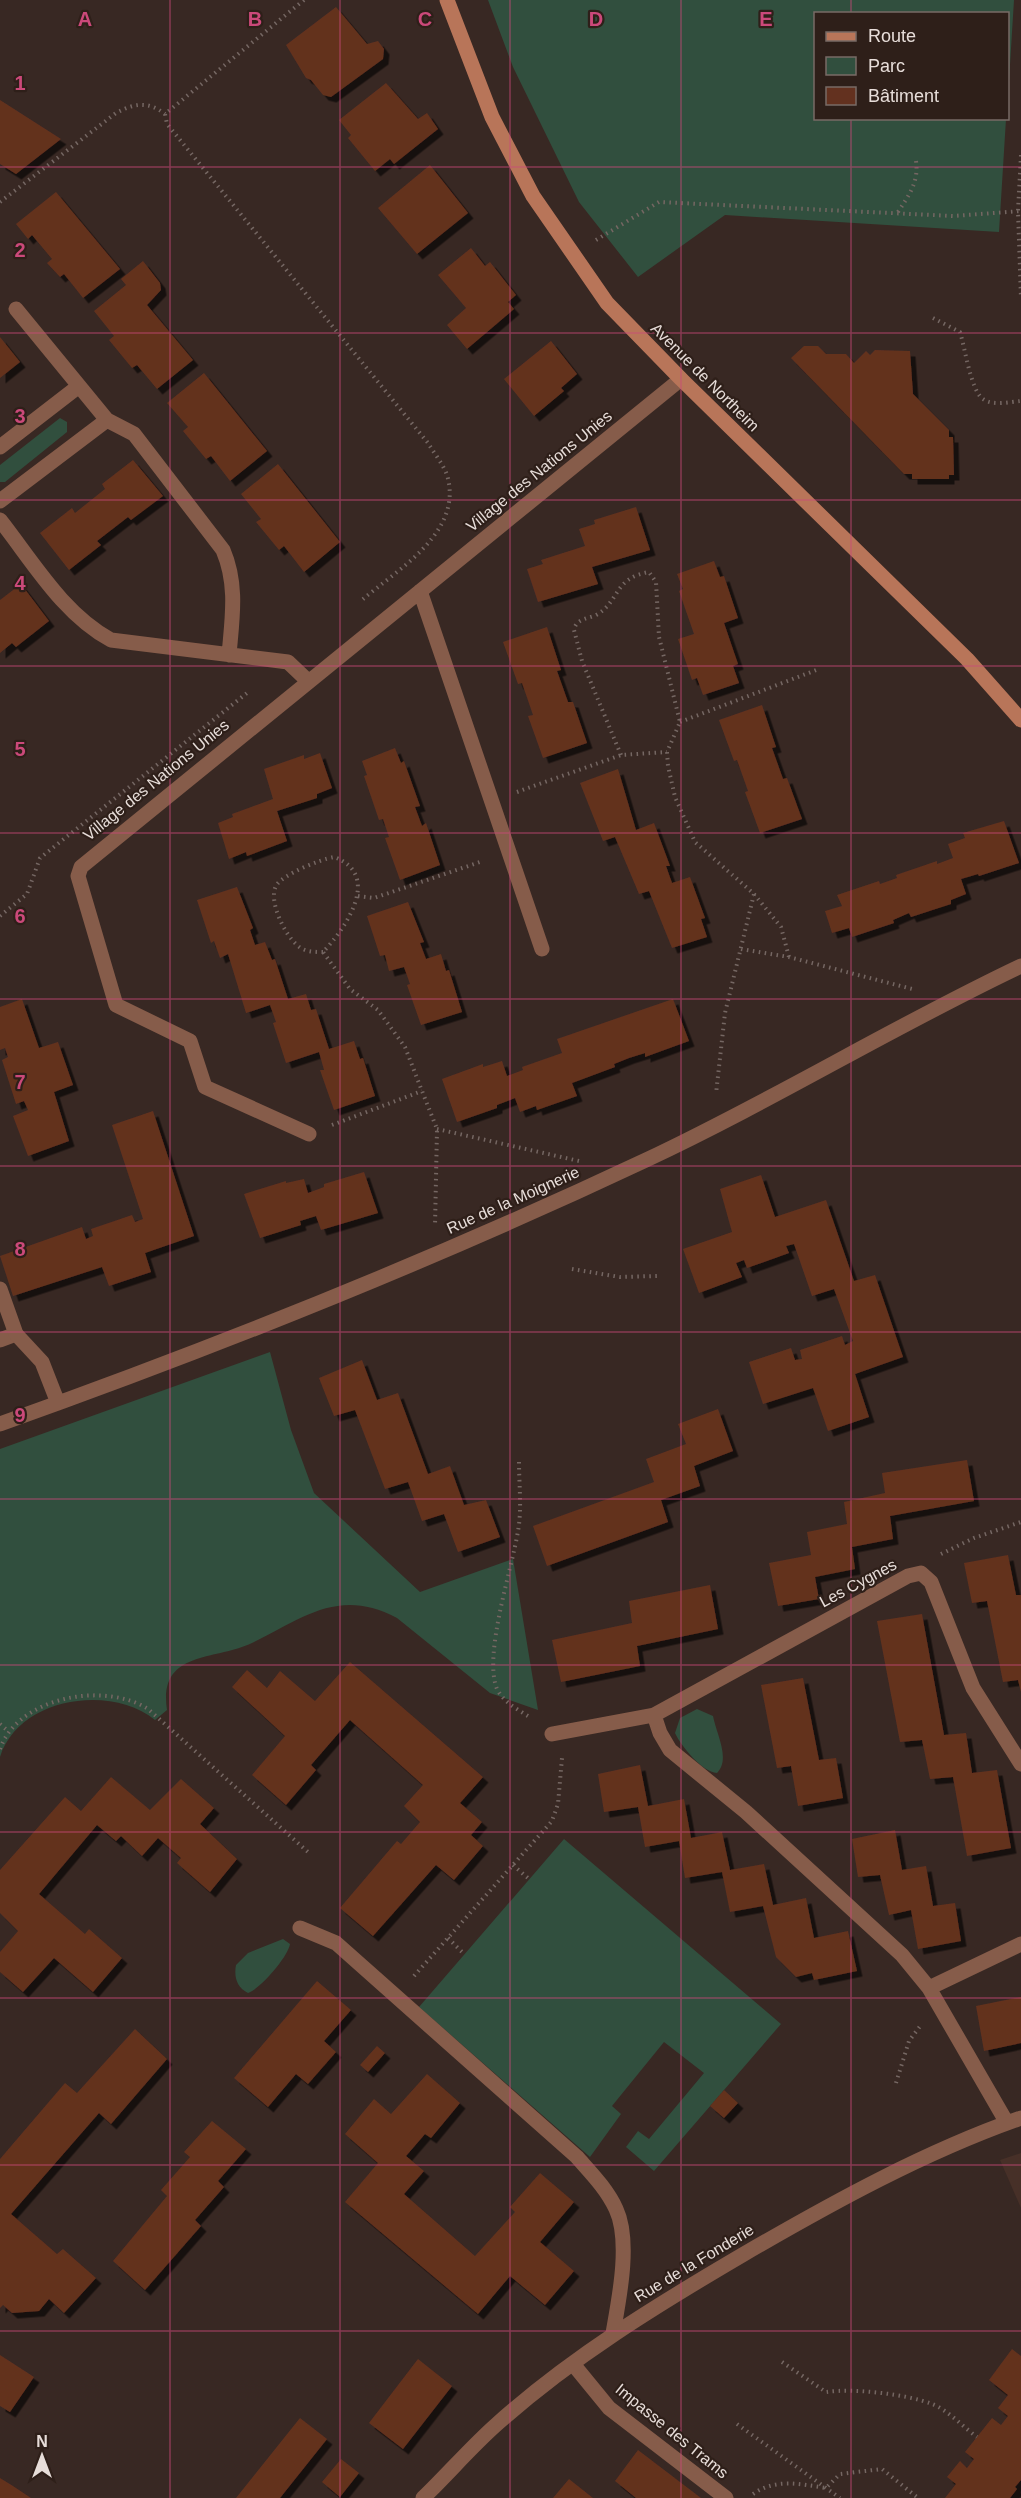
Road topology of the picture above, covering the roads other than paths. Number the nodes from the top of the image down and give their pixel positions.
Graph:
1 (447, 0) edge
2 (16, 309) dead end
3 (681, 379) junction
4 (79, 386) junction
5 (106, 420) junction
6 (0, 447) edge
7 (0, 501) edge
8 (0, 520) edge
9 (5, 537) edge
10 (420, 591) junction
11 (229, 655) junction
12 (309, 681) junction
13 (1021, 720) edge
14 (542, 949) dead end
15 (1021, 966) edge
16 (309, 1134) road end
17 (0, 1289) edge
18 (16, 1334) junction
19 (0, 1340) edge
20 (58, 1403) junction
21 (0, 1424) edge
22 (654, 1714) junction
23 (552, 1734) road end
24 (1021, 1764) edge
25 (300, 1928) dead end
26 (1021, 1944) edge
27 (929, 1988) junction
28 (1014, 2121) edge
29 (613, 2333) junction
30 (573, 2364) junction
31 (423, 2498) edge
32 (726, 2498) edge

1 - 3 street, Avenue de Northeim
2 - 4 street
3 - 10 street, Village des Nations Unies
3 - 13 street, Avenue de Northeim
4 - 5 street
4 - 6 street
5 - 7 street
5 - 11 street
8 - 9 street
9 - 11 street
10 - 12 street, Village des Nations Unies
10 - 14 street
11 - 12 street
12 - 16 street, Village des Nations Unies
15 - 20 street, Rue de la Moignerie
17 - 18 street
18 - 19 street
18 - 20 street
20 - 21 street, Rue de la Moignerie
22 - 23 street, Les Cygnes
22 - 24 street, Les Cygnes
22 - 27 street
25 - 29 street
26 - 27 street
27 - 28 street
28 - 29 street, Rue de la Fonderie
29 - 30 street, Rue de la Fonderie
30 - 31 street, Rue de la Fonderie
30 - 32 street, Impasse des Trams

